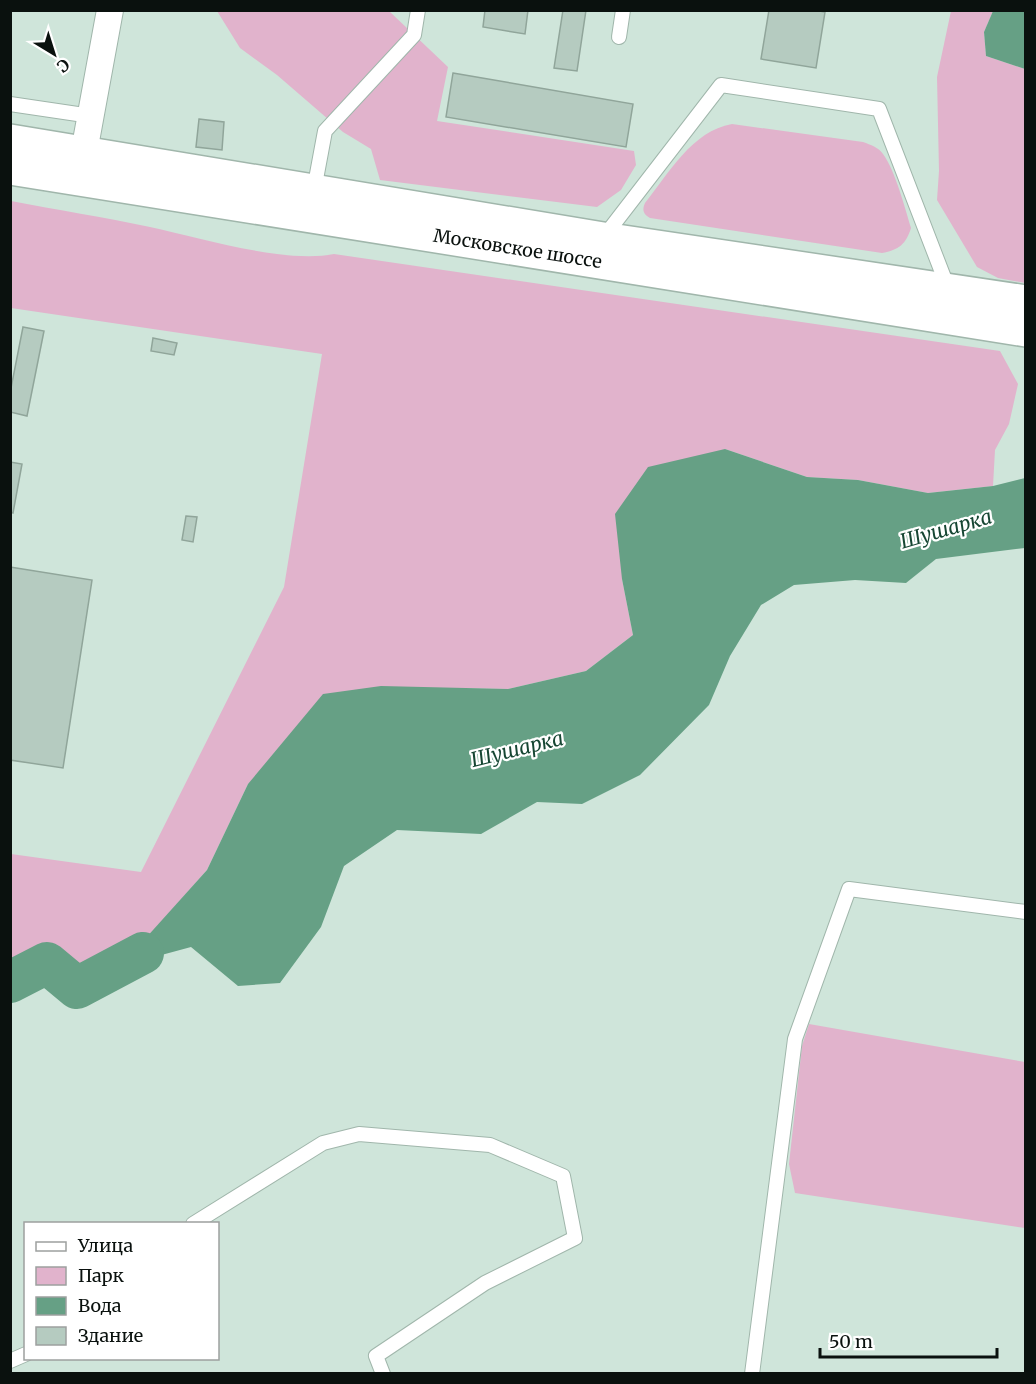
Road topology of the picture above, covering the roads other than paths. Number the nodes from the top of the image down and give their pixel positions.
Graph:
1 (110, 10) edge
2 (418, 10) edge
3 (623, 10) edge
4 (619, 37) dead end
5 (10, 104) edge
6 (91, 116) junction
7 (10, 141) edge
8 (84, 152) junction
9 (10, 168) edge
10 (314, 190) junction
11 (603, 239) junction
12 (949, 290) junction
13 (1026, 302) edge
14 (1026, 330) edge
15 (1026, 912) edge
16 (196, 1222) edge
17 (24, 1355) edge
18 (10, 1361) edge
19 (383, 1374) edge
20 (752, 1374) edge

1 - 6 street
2 - 10 lane
3 - 4 lane
5 - 6 lane
6 - 8 street
7 - 8 highway, Московское шоссе
8 - 10 highway, Московское шоссе
9 - 14 highway, Московское шоссе
10 - 11 highway, Московское шоссе
11 - 12 highway, Московское шоссе
11 - 12 lane
12 - 13 highway, Московское шоссе
15 - 20 lane
16 - 19 lane
17 - 18 lane

